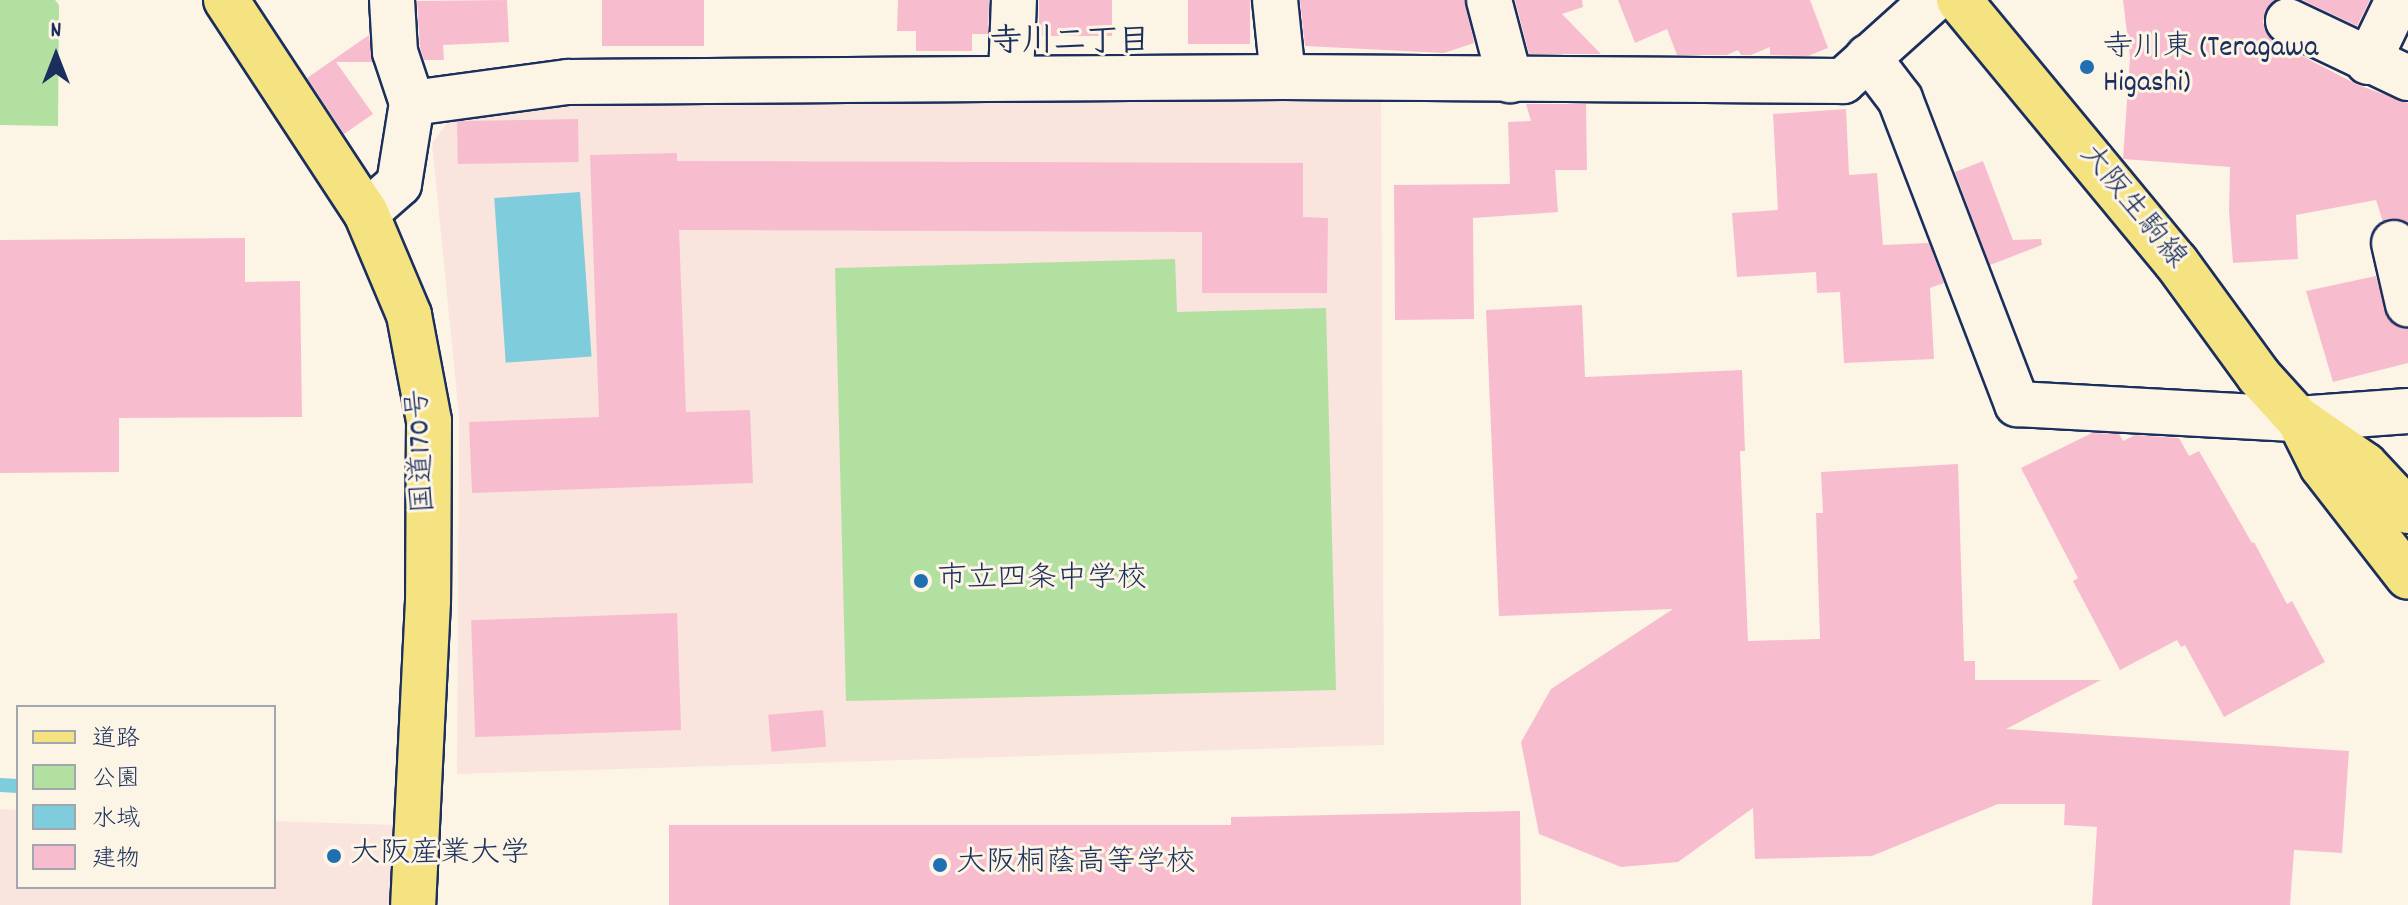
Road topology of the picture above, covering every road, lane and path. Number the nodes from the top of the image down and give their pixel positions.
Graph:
1 (226, 0) edge
2 (392, 0) edge
3 (1014, 0) edge
4 (1275, 0) edge
5 (1489, 0) edge
6 (1933, 0) edge
7 (1959, 0) edge
8 (2398, 0) edge
9 (2288, 21) dead end
10 (1868, 57) junction
11 (2368, 62) junction
12 (1011, 77) junction
13 (1283, 77) junction
14 (2408, 78) edge
15 (1510, 80) junction
16 (412, 103) junction
17 (366, 213) junction
18 (2394, 243) dead end
19 (2408, 304) edge
20 (2408, 411) edge
21 (2298, 419) junction
22 (2408, 511) edge
23 (2408, 577) edge
24 (413, 905) edge

1 - 17 main road, 国道170号
2 - 16 street
3 - 12 street
4 - 13 street
5 - 15 street
6 - 10 street
7 - 21 main road, 大阪生駒線
8 - 11 street
9 - 11 street
10 - 15 street
10 - 21 street
11 - 14 street
12 - 13 street
12 - 16 street
13 - 15 street
16 - 17 street
17 - 24 main road, 国道170号
18 - 19 street
20 - 21 street
21 - 22 main road, 大阪生駒線
21 - 23 main road, 大阪生駒線

